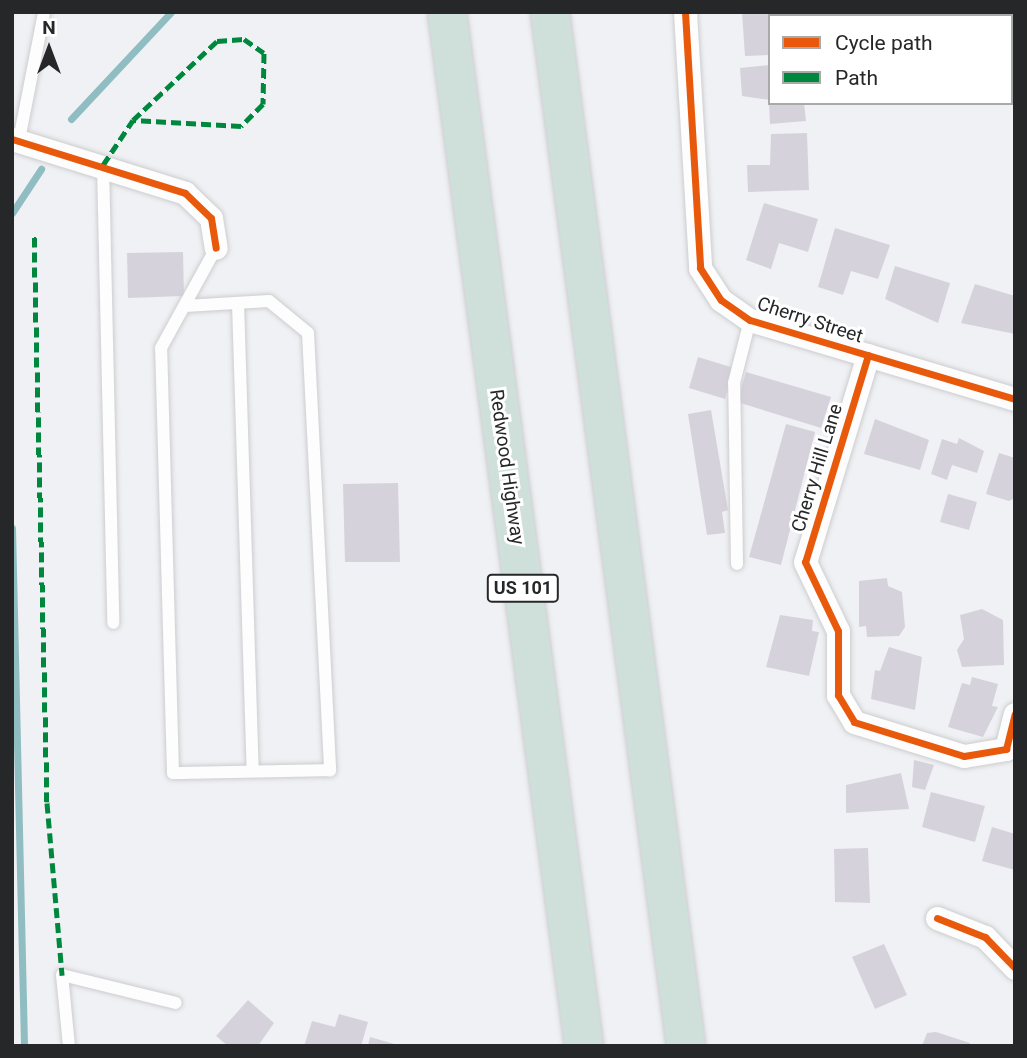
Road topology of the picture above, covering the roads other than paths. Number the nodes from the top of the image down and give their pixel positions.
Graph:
1 (44, 12) edge
2 (447, 12) edge
3 (550, 12) edge
4 (571, 12) edge
5 (685, 12) edge
6 (563, 117) junction
7 (15, 140) edge
8 (103, 166) junction
9 (216, 248) joint
10 (238, 303) junction
11 (185, 306) junction
12 (750, 320) junction
13 (868, 355) junction
14 (1015, 399) edge
15 (737, 564) dead end
16 (113, 623) dead end
17 (1015, 714) edge
18 (1010, 756) edge
19 (253, 771) junction
20 (937, 918) dead end
21 (1015, 968) edge
22 (176, 1003) dead end
23 (69, 1046) edge
24 (584, 1046) edge
25 (686, 1046) edge

1 - 7 lane
2 - 24 highway, Redwood Highway / US 101
3 - 6 highway
4 - 6 highway
5 - 12 street, Cherry Street
6 - 25 highway
7 - 8 street
8 - 9 street
8 - 16 lane
9 - 11 lane
10 - 11 lane
10 - 19 lane
10 - 19 lane
11 - 19 lane
12 - 13 street, Cherry Street
12 - 15 lane
13 - 14 street, Cherry Street
13 - 18 street, Cherry Hill Lane
17 - 18 street, Cherry Hill Lane
20 - 21 street
22 - 23 lane

